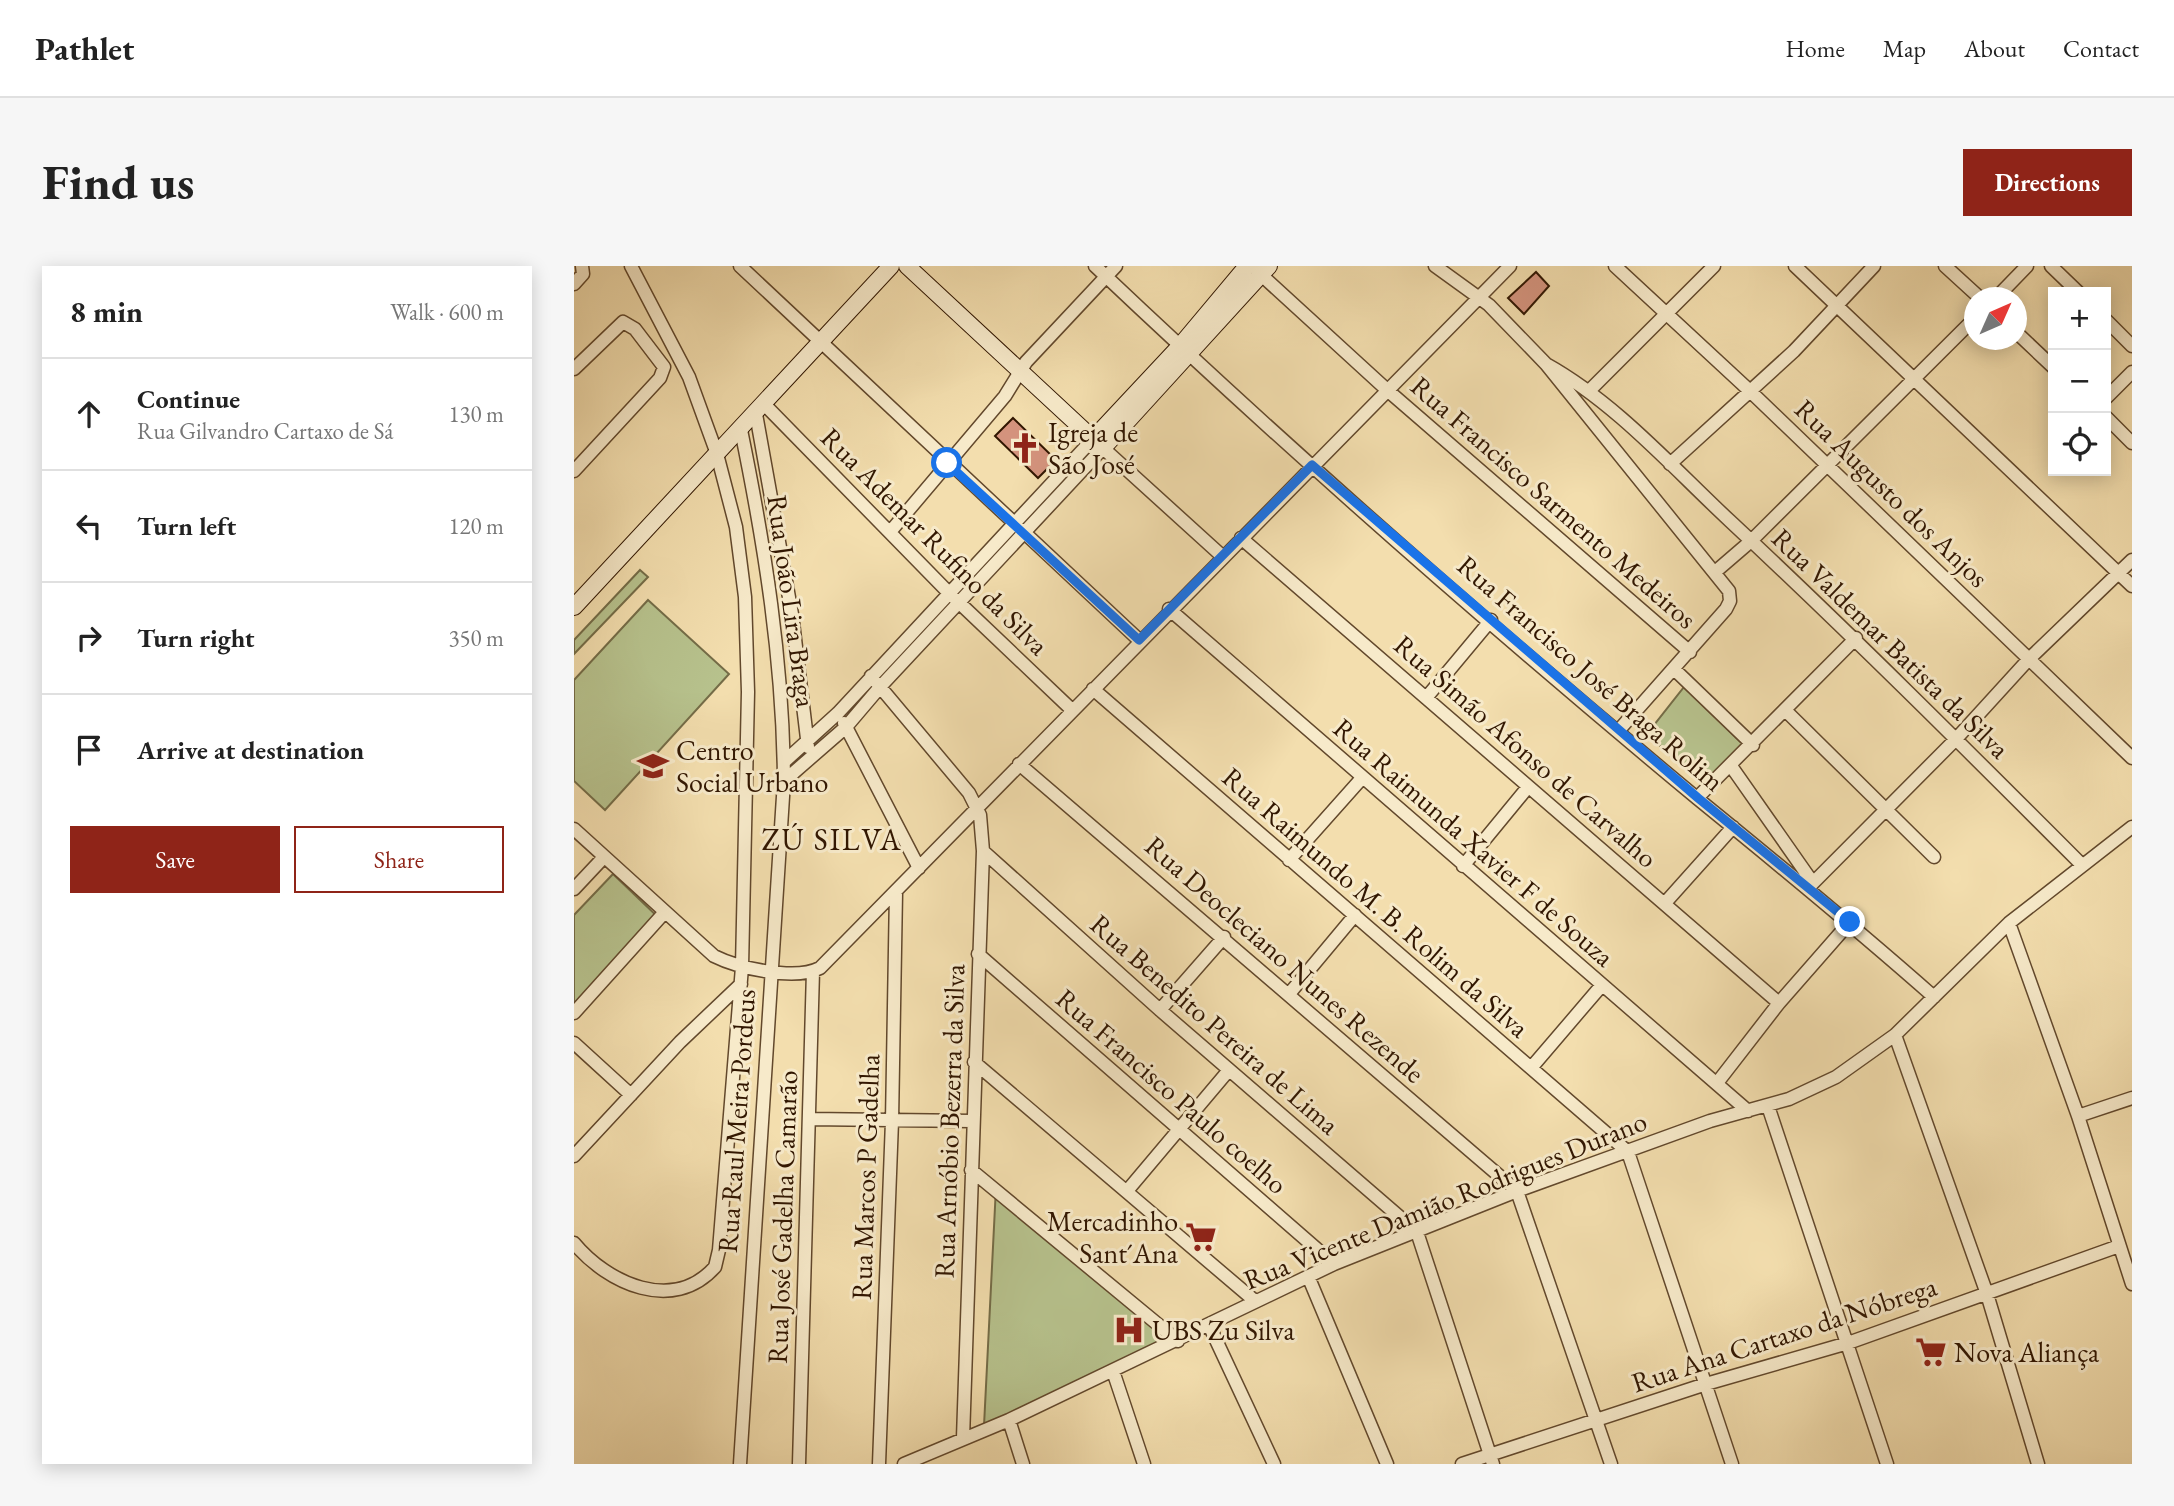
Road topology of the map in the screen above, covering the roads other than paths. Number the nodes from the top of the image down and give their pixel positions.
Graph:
1 (631, 266) edge
2 (740, 266) edge
3 (891, 266) edge
4 (907, 266) edge
5 (1095, 266) edge
6 (1115, 266) edge
7 (1435, 266) edge
8 (1510, 266) edge
9 (1615, 266) edge
10 (1714, 266) edge
11 (1795, 266) edge
12 (1874, 266) edge
13 (1945, 266) edge
14 (2027, 266) edge
15 (2051, 266) edge
16 (1257, 268) edge
17 (583, 269) edge
18 (1106, 277) junction
19 (574, 284) edge
20 (1968, 287) edge
21 (2007, 287) edge
22 (2073, 287) edge
23 (1477, 297) junction
24 (1837, 304) junction
25 (1668, 314) junction
26 (2111, 325) edge
27 (1964, 329) edge
28 (2027, 342) edge
29 (822, 343) junction
30 (2132, 346) edge
31 (1185, 350) junction
32 (2048, 362) edge
33 (1546, 364) junction
34 (574, 369) edge
35 (2132, 372) edge
36 (1020, 373) junction
37 (1913, 378) junction
38 (1386, 389) junction
39 (1590, 391) junction
40 (1751, 392) junction
41 (2111, 393) edge
42 (761, 409) junction
43 (2111, 422) edge
44 (737, 434) junction
45 (1098, 443) junction
46 (2132, 443) edge
47 (717, 454) junction
48 (947, 463) junction
49 (1670, 464) junction
50 (1312, 465) junction
51 (1828, 465) junction
52 (574, 471) edge
53 (1014, 525) junction
54 (890, 532) junction
55 (1025, 533) junction
56 (1241, 538) junction
57 (1751, 541) junction
58 (1222, 556) junction
59 (2132, 560) edge
60 (1715, 572) junction
61 (2119, 574) junction
62 (2132, 586) edge
63 (949, 593) junction
64 (960, 603) junction
65 (574, 607) edge
66 (1169, 609) junction
67 (1491, 620) junction
68 (1856, 638) junction
69 (1139, 640) junction
70 (1690, 652) junction
71 (2028, 660) junction
72 (1675, 670) junction
73 (876, 681) junction
74 (1093, 689) junction
75 (1426, 698) junction
76 (1072, 710) junction
77 (1786, 711) junction
78 (838, 713) junction
79 (846, 727) junction
80 (1619, 730) junction
81 (1956, 739) junction
82 (807, 743) junction
83 (1753, 745) junction
84 (812, 757) junction
85 (2132, 758) edge
86 (784, 762) junction
87 (1019, 764) junction
88 (1731, 766) junction
89 (1362, 778) junction
90 (784, 781) junction
91 (1528, 787) junction
92 (1698, 798) junction
93 (978, 806) junction
94 (1887, 807) junction
95 (1733, 827) junction
96 (2132, 827) edge
97 (574, 829) edge
98 (983, 851) junction
99 (604, 856) junction
100 (1934, 857) dead end
101 (1289, 860) junction
102 (2082, 865) junction
103 (1463, 866) junction
104 (919, 869) junction
105 (1811, 886) junction
106 (574, 889) edge
107 (896, 892) junction
108 (1665, 903) junction
109 (664, 913) junction
110 (1355, 915) junction
111 (1850, 922) junction
112 (2009, 923) junction
113 (1224, 937) junction
114 (978, 954) junction
115 (742, 967) junction
116 (770, 970) junction
117 (813, 971) junction
118 (741, 984) junction
119 (1602, 985) junction
120 (1289, 994) junction
121 (1934, 997) junction
122 (1779, 1003) junction
123 (1160, 1010) junction
124 (574, 1013) edge
125 (1895, 1035) junction
126 (574, 1043) edge
127 (974, 1062) junction
128 (1531, 1068) junction
129 (1229, 1070) junction
130 (1717, 1083) junction
131 (631, 1095) junction
132 (2132, 1098) edge
133 (1768, 1106) junction
134 (1748, 1111) junction
135 (2078, 1116) junction
136 (809, 1119) junction
137 (892, 1121) junction
138 (972, 1121) junction
139 (1178, 1130) junction
140 (1628, 1152) junction
141 (574, 1156) edge
142 (971, 1170) junction
143 (1127, 1191) junction
144 (1517, 1191) junction
145 (1417, 1232) junction
146 (574, 1243) edge
147 (2119, 1245) junction
148 (1334, 1264) junction
149 (1308, 1276) junction
150 (2132, 1284) edge
151 (1987, 1294) junction
152 (1255, 1301) junction
153 (1209, 1325) junction
154 (1178, 1341) junction
155 (1847, 1343) junction
156 (1113, 1371) junction
157 (1706, 1384) junction
158 (1009, 1420) junction
159 (1596, 1420) junction
160 (963, 1437) junction
161 (1491, 1460) edge
162 (740, 1464) edge
163 (799, 1464) edge
164 (879, 1464) edge
165 (904, 1464) edge
166 (1023, 1464) edge
167 (1144, 1464) edge
168 (1274, 1464) edge
169 (1387, 1464) edge
170 (1462, 1464) edge
171 (1611, 1464) edge
172 (1732, 1464) edge
173 (1887, 1464) edge
174 (2038, 1464) edge

1 - 47 street
2 - 29 street
3 - 29 street
4 - 36 street
5 - 18 street, Rua Francisco José Braga Rolim
6 - 18 street
7 - 23 street
8 - 23 street
9 - 25 street, Rua Augusto dos Anjos
10 - 25 street
11 - 24 street
12 - 24 street
13 - 20 street
14 - 21 street
15 - 22 street
16 - 31 street
16 - 38 street, Rua Francisco Sarmento Medeiros
17 - 19 street
18 - 31 street, Rua Francisco José Braga Rolim
18 - 36 street
23 - 33 street
23 - 38 street
24 - 37 street
24 - 40 street
25 - 39 street
25 - 40 street, Rua Augusto dos Anjos
26 - 30 street
27 - 37 street
28 - 32 street
29 - 42 street
29 - 48 street
31 - 45 street
31 - 50 street, Rua Francisco José Braga Rolim
33 - 39 street
33 - 60 street
34 - 52 street
35 - 41 street
36 - 45 street
36 - 48 street
37 - 51 street
37 - 61 street
38 - 50 street
38 - 70 street, Rua Francisco Sarmento Medeiros
39 - 49 street
40 - 49 street
40 - 51 street, Rua Augusto dos Anjos
42 - 44 street
42 - 54 street, Rua Ademar Rufino da Silva
42 - 82 street
43 - 46 street
44 - 47 street
44 - 86 street, Rua João Lira Braga
45 - 53 street
45 - 55 street
45 - 58 street
47 - 65 street
47 - 115 street
48 - 53 street
48 - 54 street
49 - 57 street
50 - 56 street
50 - 67 street, Rua Francisco José Braga Rolim
51 - 57 street
51 - 71 street, Rua Augusto dos Anjos
53 - 55 street
53 - 63 street
54 - 63 street, Rua Ademar Rufino da Silva
55 - 64 street
55 - 69 street
56 - 58 street
56 - 75 street, Rua Simão Afonso de Carvalho
57 - 60 street, Rua Valdemar Batista da Silva
57 - 68 street, Rua Valdemar Batista da Silva
58 - 66 street
59 - 61 street
60 - 70 street
61 - 62 street
61 - 71 street
63 - 64 street, Rua Ademar Rufino da Silva
63 - 73 street
64 - 73 street
64 - 76 street, Rua Ademar Rufino da Silva
66 - 69 street
66 - 89 street, Rua Raimunda Xavier F de Souza
67 - 75 street
67 - 80 street, Rua Francisco José Braga Rolim
68 - 77 street
68 - 81 street, Rua Valdemar Batista da Silva
69 - 74 street
70 - 72 street
71 - 81 street
71 - 85 street, Rua Augusto dos Anjos
72 - 80 street
72 - 83 street, Rua Francisco José Braga Rolim
73 - 78 street
73 - 79 street
73 - 93 street
74 - 76 street
74 - 101 street, Rua Raimundo M. B. Rolim da Silva
75 - 91 street, Rua Simão Afonso de Carvalho
76 - 87 street
77 - 83 street
77 - 94 street
78 - 79 street
78 - 82 street
79 - 84 street
79 - 104 street
80 - 92 street, Rua Francisco José Braga Rolim
81 - 94 street
81 - 102 street, Rua Valdemar Batista da Silva
82 - 84 street
82 - 86 street
83 - 88 street
84 - 90 street
86 - 90 street, Rua João Lira Braga
87 - 93 street
87 - 113 street, Rua Deocleciano Nunes Rezende
88 - 92 street
88 - 105 street
89 - 101 street
89 - 103 street, Rua Raimunda Xavier F de Souza
90 - 116 street, Rua Raul Meira Pordeus
91 - 103 street
91 - 108 street, Rua Simão Afonso de Carvalho
92 - 95 street, Rua Francisco José Braga Rolim
93 - 98 street, Rua Arnóbio Bezerra da Silva
93 - 104 street
94 - 100 street
94 - 105 street
95 - 105 street, Rua Francisco José Braga Rolim
95 - 108 street
96 - 102 street, Rua Vicente Damião Rodrigues Durano
97 - 99 street
98 - 114 street, Rua Arnóbio Bezerra da Silva
98 - 123 street, Rua Benedito Pereira de Lima
99 - 106 street
99 - 109 street
101 - 110 street, Rua Raimundo M. B. Rolim da Silva
102 - 112 street, Rua Vicente Damião Rodrigues Durano
103 - 119 street, Rua Raimunda Xavier F de Souza
104 - 107 street
105 - 111 street, Rua Francisco José Braga Rolim
107 - 117 street
107 - 137 street, Rua Marcos P Gadelha
108 - 122 street, Rua Simão Afonso de Carvalho
109 - 115 street
109 - 124 street
110 - 120 street
110 - 128 street, Rua Raimundo M. B. Rolim da Silva
111 - 121 street, Rua Francisco José Braga Rolim
111 - 122 street
112 - 121 street, Rua Vicente Damião Rodrigues Durano
112 - 135 street
113 - 120 street, Rua Deocleciano Nunes Rezende
113 - 123 street
114 - 127 street, Rua Arnóbio Bezerra da Silva
114 - 139 street, Rua Francisco Paulo coelho
115 - 116 street
115 - 118 street
116 - 117 street
116 - 162 street, Rua Raul Meira Pordeus
117 - 136 street, Rua José Gadelha Camarão
118 - 131 street
118 - 146 street
119 - 128 street
119 - 130 street, Rua Raimunda Xavier F de Souza
120 - 144 street, Rua Deocleciano Nunes Rezende
121 - 125 street, Rua Vicente Damião Rodrigues Durano
122 - 130 street
123 - 129 street, Rua Benedito Pereira de Lima
125 - 133 street, Rua Vicente Damião Rodrigues Durano
125 - 151 street
126 - 131 street
127 - 138 street, Rua Arnóbio Bezerra da Silva
127 - 143 street
128 - 140 street, Rua Raimundo M. B. Rolim da Silva
129 - 139 street
129 - 145 street, Rua Benedito Pereira de Lima
130 - 134 street, Rua Raimunda Xavier F de Souza
131 - 141 street
132 - 135 street
133 - 134 street, Rua Vicente Damião Rodrigues Durano
133 - 155 street
134 - 140 street, Rua Vicente Damião Rodrigues Durano
135 - 147 street
136 - 137 street
136 - 163 street, Rua José Gadelha Camarão
137 - 138 street
137 - 164 street, Rua Marcos P Gadelha
138 - 142 street, Rua Arnóbio Bezerra da Silva
139 - 143 street
139 - 148 street, Rua Francisco Paulo coelho
140 - 144 street, Rua Vicente Damião Rodrigues Durano
140 - 157 street
142 - 154 street
142 - 160 street, Rua Arnóbio Bezerra da Silva
143 - 152 street
144 - 145 street, Rua Vicente Damião Rodrigues Durano
144 - 159 street
145 - 148 street, Rua Vicente Damião Rodrigues Durano
145 - 161 street
147 - 150 street
147 - 151 street, Rua Ana Cartaxo da Nóbrega
148 - 149 street, Rua Vicente Damião Rodrigues Durano
149 - 152 street, Rua Vicente Damião Rodrigues Durano
149 - 169 street
151 - 155 street, Rua Ana Cartaxo da Nóbrega
151 - 174 street
152 - 153 street, Rua Vicente Damião Rodrigues Durano
153 - 154 street, Rua Vicente Damião Rodrigues Durano
153 - 168 street
154 - 156 street, Rua Vicente Damião Rodrigues Durano
155 - 157 street, Rua Ana Cartaxo da Nóbrega
155 - 173 street
156 - 158 street, Rua Vicente Damião Rodrigues Durano
156 - 167 street
157 - 159 street, Rua Ana Cartaxo da Nóbrega
157 - 172 street
158 - 160 street, Rua Vicente Damião Rodrigues Durano
158 - 166 street
159 - 161 street, Rua Ana Cartaxo da Nóbrega
159 - 171 street
160 - 165 street, Rua Vicente Damião Rodrigues Durano
161 - 170 street, Rua Ana Cartaxo da Nóbrega

